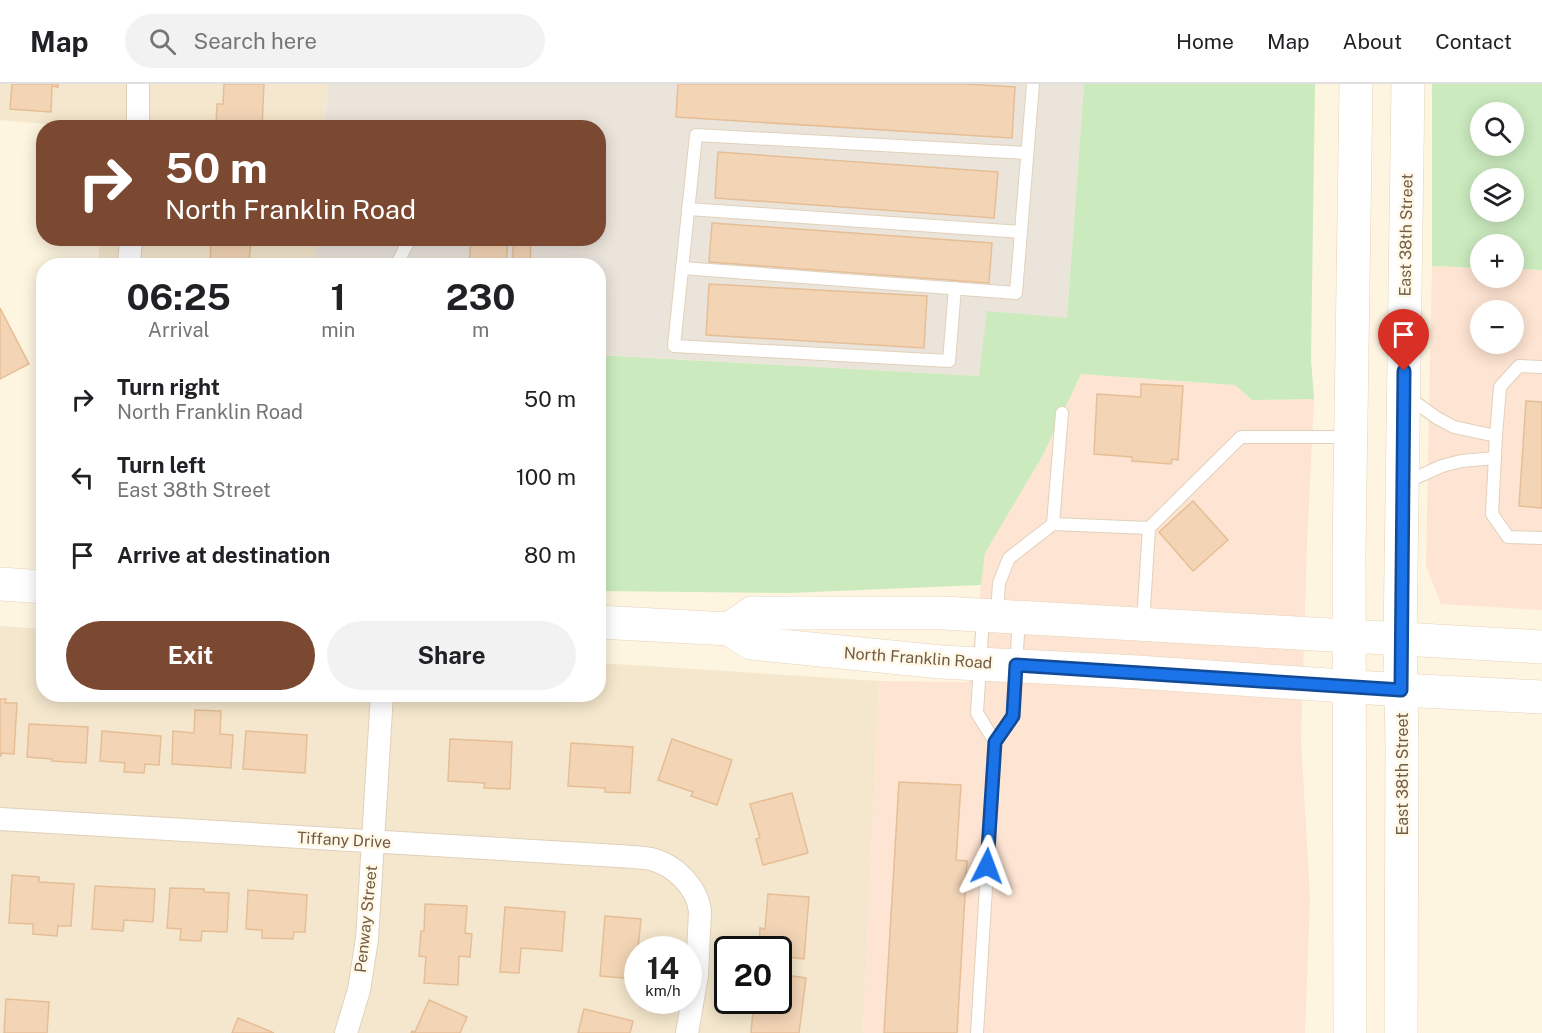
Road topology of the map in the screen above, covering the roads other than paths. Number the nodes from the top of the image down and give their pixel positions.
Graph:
1 (138, 84) edge
2 (1033, 84) edge
3 (1356, 84) edge
4 (1408, 84) edge
5 (138, 120) edge
6 (1027, 153) junction
7 (688, 209) junction
8 (1021, 232) junction
9 (682, 268) junction
10 (955, 288) junction
11 (1542, 367) edge
12 (1404, 394) junction
13 (1062, 413) dead end
14 (1496, 436) junction
15 (1351, 437) junction
16 (1495, 458) junction
17 (1403, 484) junction
18 (1053, 524) junction
19 (1149, 528) junction
20 (1542, 538) edge
21 (0, 584) edge
22 (36, 586) edge
23 (999, 616) junction
24 (606, 622) edge
25 (1143, 624) junction
26 (729, 629) junction
27 (1348, 635) junction
28 (1400, 639) junction
29 (1542, 647) edge
30 (980, 664) junction
31 (1016, 665) junction
32 (1349, 685) junction
33 (1401, 690) junction
34 (1542, 697) edge
35 (382, 702) edge
36 (995, 742) junction
37 (0, 819) edge
38 (373, 841) junction
39 (346, 1033) edge
40 (687, 1033) edge
41 (976, 1033) edge
42 (1350, 1033) edge
43 (1401, 1033) edge

1 - 5 street
2 - 6 lane
3 - 15 main road
4 - 12 main road, East 38th Street
6 - 7 lane
6 - 8 lane
7 - 8 lane
7 - 9 lane
8 - 10 lane
9 - 10 lane
9 - 10 lane
11 - 14 lane
12 - 14 lane
12 - 17 main road, East 38th Street
13 - 18 lane
14 - 16 lane
15 - 19 lane
15 - 27 main road
16 - 17 lane
16 - 20 lane
17 - 28 main road, East 38th Street
18 - 19 lane
18 - 23 lane
19 - 25 lane
21 - 22 main road
23 - 25 main road
23 - 26 main road
23 - 30 lane
23 - 31 lane
24 - 26 main road, North Franklin Road
25 - 27 main road
26 - 30 main road, North Franklin Road
27 - 28 main road
27 - 32 main road
28 - 29 main road
28 - 33 main road, East 38th Street
30 - 31 main road, North Franklin Road
30 - 36 lane
31 - 32 main road, North Franklin Road
31 - 36 lane
32 - 33 main road, North Franklin Road
32 - 42 main road
33 - 34 main road, North Franklin Road
33 - 43 main road, East 38th Street
35 - 38 street, Penway Street
36 - 41 lane
37 - 38 street, Tiffany Drive
38 - 39 street, Penway Street
38 - 40 street, Tiffany Drive

